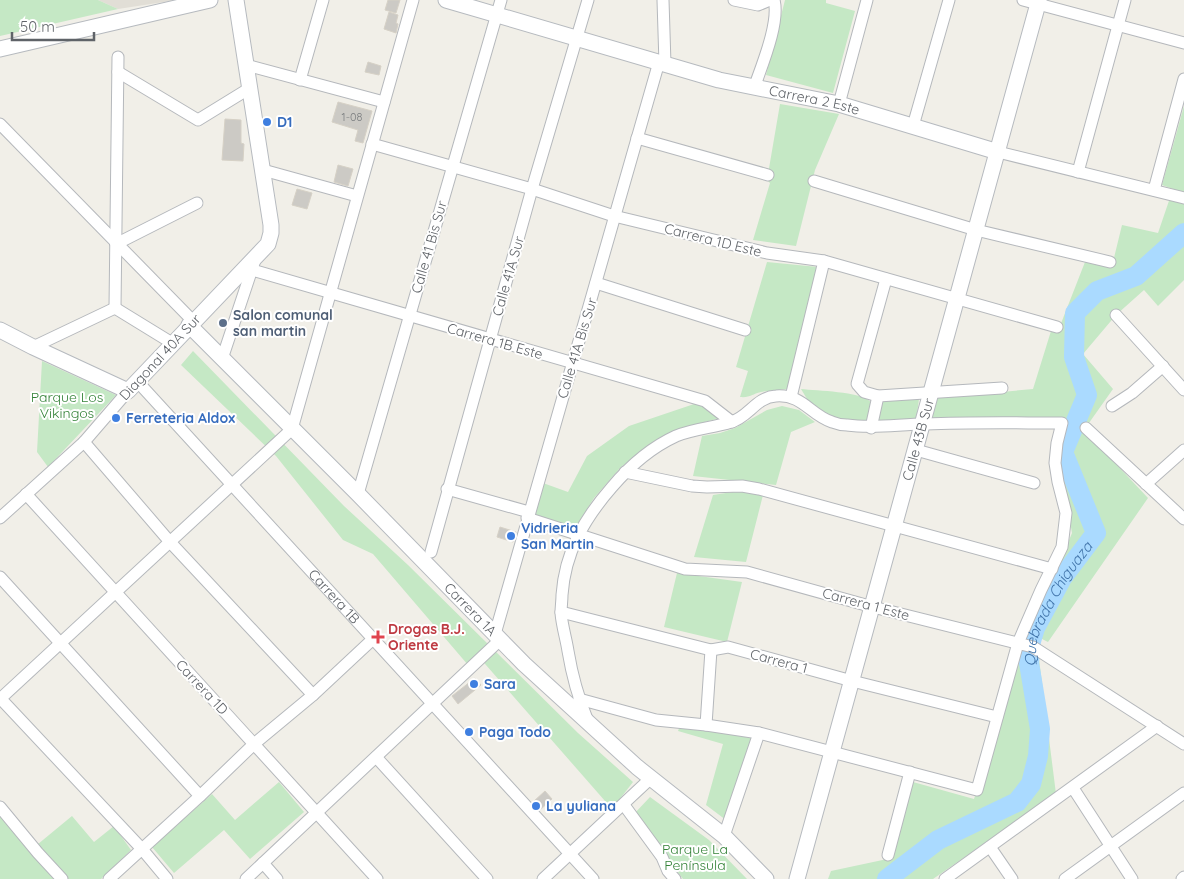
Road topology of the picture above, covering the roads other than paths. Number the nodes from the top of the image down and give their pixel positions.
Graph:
1 (210, 0) edge
2 (236, 0) edge
3 (323, 0) edge
4 (413, 0) edge
5 (446, 0) edge
6 (588, 0) edge
7 (663, 0) edge
8 (734, 0) edge
9 (772, 0) edge
10 (867, 0) edge
11 (949, 0) edge
12 (1023, 0) edge
13 (1125, 0) edge
14 (1039, 2) edge
15 (499, 7) edge
16 (1118, 26) junction
17 (577, 37) junction
18 (1184, 43) edge
19 (0, 49) edge
20 (118, 57) dead end
21 (662, 63) junction
22 (246, 65) junction
23 (118, 72) junction
24 (1184, 79) edge
25 (300, 80) junction
26 (250, 88) junction
27 (754, 88) junction
28 (384, 102) junction
29 (838, 104) junction
30 (0, 124) edge
31 (913, 126) junction
32 (637, 138) junction
33 (372, 144) junction
34 (998, 152) junction
35 (452, 168) junction
36 (263, 170) junction
37 (1078, 172) junction
38 (768, 176) dead end
39 (814, 181) dead end
40 (532, 189) junction
41 (1154, 190) junction
42 (357, 196) junction
43 (1184, 198) edge
44 (197, 203) dead end
45 (614, 216) junction
46 (976, 230) junction
47 (116, 244) junction
48 (824, 261) junction
49 (1110, 262) dead end
50 (254, 263) junction
51 (886, 279) junction
52 (596, 283) junction
53 (330, 293) junction
54 (957, 300) junction
55 (115, 308) junction
56 (1116, 315) dead end
57 (409, 316) junction
58 (191, 323) junction
59 (1057, 327) dead end
60 (0, 330) edge
61 (745, 330) dead end
62 (490, 340) junction
63 (172, 343) junction
64 (33, 347) junction
65 (222, 359) junction
66 (572, 363) junction
67 (1163, 366) junction
68 (132, 386) junction
69 (1002, 388) dead end
70 (1184, 390) edge
71 (931, 394) junction
72 (878, 396) junction
73 (791, 397) junction
74 (1112, 406) dead end
75 (732, 422) junction
76 (923, 424) junction
77 (871, 428) junction
78 (1086, 428) dead end
79 (292, 429) junction
80 (84, 442) junction
81 (916, 450) junction
82 (1184, 450) edge
83 (625, 472) junction
84 (1034, 483) dead end
85 (1146, 484) junction
86 (231, 486) junction
87 (448, 488) junction
88 (26, 494) junction
89 (358, 494) junction
90 (528, 515) junction
91 (0, 518) edge
92 (1184, 519) edge
93 (895, 526) junction
94 (578, 535) junction
95 (170, 542) junction
96 (431, 552) dead end
97 (1052, 569) junction
98 (0, 577) edge
99 (115, 593) junction
100 (873, 607) junction
101 (561, 612) junction
102 (498, 637) junction
103 (373, 639) junction
104 (60, 644) junction
105 (1026, 645) junction
106 (711, 650) junction
107 (852, 681) junction
108 (313, 695) junction
109 (0, 698) edge
110 (579, 699) junction
111 (432, 704) junction
112 (997, 717) junction
113 (589, 723) junction
114 (706, 725) junction
115 (1157, 726) junction
116 (759, 733) junction
117 (254, 744) junction
118 (1184, 744) edge
119 (833, 752) junction
120 (376, 757) junction
121 (910, 772) junction
122 (651, 778) junction
123 (1073, 788) junction
124 (1184, 793) edge
125 (200, 796) junction
126 (624, 805) junction
127 (0, 807) edge
128 (317, 813) junction
129 (724, 836) junction
130 (1111, 846) junction
131 (990, 847) junction
132 (142, 849) junction
133 (570, 854) junction
134 (888, 855) dead end
135 (263, 864) junction
136 (62, 879) edge
137 (109, 879) edge
138 (167, 879) edge
139 (246, 879) edge
140 (277, 879) edge
141 (377, 879) edge
142 (487, 879) edge
143 (543, 879) edge
144 (593, 879) edge
145 (675, 879) edge
146 (766, 879) edge
147 (797, 879) edge
148 (945, 879) edge
149 (1012, 879) edge
150 (1065, 879) edge
151 (1132, 879) edge

1 - 19 street
2 - 22 street
3 - 25 street
4 - 28 street
5 - 15 street, Carrera 2 Este
6 - 17 street, Calle 41A Sur
7 - 21 street, Calle 41A Bis Sur
8 - 9 street
9 - 27 street
10 - 29 street
11 - 31 street
12 - 14 street
13 - 16 street
14 - 16 street
14 - 34 street, Calle 43B Sur
15 - 17 street, Carrera 2 Este
15 - 35 street, Calle 41 Bis Sur
16 - 18 street
16 - 37 street
17 - 21 street, Carrera 2 Este
17 - 40 street, Calle 41A Sur
20 - 23 street
21 - 27 street, Carrera 2 Este
21 - 32 street, Calle 41A Bis Sur
22 - 25 street
22 - 26 street
23 - 26 street
23 - 47 street
24 - 41 street
25 - 28 street
26 - 36 street
27 - 29 street, Carrera 2 Este
28 - 33 street
29 - 31 street, Carrera 2 Este
30 - 47 street
31 - 34 street, Carrera 2 Este
32 - 38 street
32 - 45 street, Calle 41A Bis Sur
33 - 35 street, Carrera 1D Este
33 - 42 street
34 - 37 street, Carrera 2 Este
34 - 46 street, Calle 43B Sur
35 - 40 street, Carrera 1D Este
35 - 57 street, Calle 41 Bis Sur
36 - 42 street
36 - 50 street, Diagonal 40A Sur
37 - 41 street, Carrera 2 Este
39 - 46 street
40 - 45 street, Carrera 1D Este
40 - 62 street, Calle 41A Sur
41 - 43 street, Carrera 2 Este
42 - 53 street
44 - 47 street
45 - 48 street, Carrera 1D Este
45 - 52 street, Calle 41A Bis Sur
46 - 49 street
46 - 54 street, Calle 43B Sur
47 - 55 street
47 - 58 street
48 - 51 street, Carrera 1D Este
48 - 73 street
50 - 53 street, Carrera 1B Este
50 - 58 street, Diagonal 40A Sur
50 - 65 street
51 - 54 street, Carrera 1D Este
51 - 72 street
52 - 61 street
52 - 66 street, Calle 41A Bis Sur
53 - 57 street, Carrera 1B Este
53 - 79 street
54 - 59 street, Carrera 1D Este
54 - 71 street, Calle 43B Sur
55 - 63 street
55 - 64 street
56 - 67 street
57 - 62 street, Carrera 1B Este
57 - 89 street, Calle 41 Bis Sur
58 - 63 street, Diagonal 40A Sur
58 - 65 street, Carrera 1A
60 - 64 street, Carrera 1B
62 - 66 street, Carrera 1B Este
62 - 87 street, Calle 41A Sur
63 - 68 street, Diagonal 40A Sur
64 - 68 street, Carrera 1B
65 - 79 street, Carrera 1A
66 - 75 street, Carrera 1B Este
66 - 90 street, Calle 41A Bis Sur
67 - 70 street
67 - 74 street
68 - 80 street, Diagonal 40A Sur
68 - 86 street, Carrera 1B
69 - 71 street
71 - 72 street
71 - 76 street, Calle 43B Sur
72 - 77 street
73 - 75 street
73 - 77 street
75 - 83 street
76 - 77 street
76 - 81 street, Calle 43B Sur
76 - 97 street
78 - 85 street
79 - 86 street
79 - 89 street, Carrera 1A
80 - 88 street, Diagonal 40A Sur
80 - 95 street
81 - 84 street
81 - 93 street, Calle 43B Sur
82 - 85 street
83 - 93 street
83 - 94 street
85 - 92 street
86 - 95 street
86 - 103 street, Carrera 1B
87 - 90 street, Carrera 1 Este
87 - 96 street, Calle 41A Sur
88 - 91 street, Diagonal 40A Sur
88 - 99 street, Carrera 1D
89 - 102 street, Carrera 1A
90 - 94 street, Carrera 1 Este
90 - 102 street, Calle 41A Bis Sur
93 - 97 street
93 - 100 street, Calle 43B Sur
94 - 100 street, Carrera 1 Este
94 - 101 street
95 - 99 street
95 - 108 street
97 - 105 street
98 - 104 street
99 - 104 street
99 - 117 street, Carrera 1D
100 - 105 street, Carrera 1 Este
100 - 107 street, Calle 43B Sur
101 - 106 street, Carrera 1
101 - 110 street
102 - 111 street
102 - 113 street, Carrera 1A
103 - 108 street
103 - 111 street, Carrera 1B
104 - 109 street
104 - 125 street
105 - 112 street
105 - 115 street, Carrera 1 Este
106 - 107 street, Carrera 1
106 - 114 street
107 - 112 street, Carrera 1
107 - 119 street, Calle 43B Sur
108 - 117 street
109 - 132 street
110 - 113 street
110 - 114 street
111 - 120 street
111 - 133 street, Carrera 1B
112 - 121 street
113 - 122 street, Carrera 1A
114 - 116 street
115 - 118 street, Carrera 1 Este
115 - 123 street
116 - 119 street
116 - 129 street
117 - 125 street
117 - 128 street, Carrera 1D
119 - 121 street
119 - 147 street, Calle 43B Sur
120 - 128 street
120 - 142 street
121 - 134 street
122 - 126 street
122 - 129 street, Carrera 1A
123 - 130 street
123 - 131 street
124 - 130 street
125 - 132 street
126 - 133 street
126 - 145 street
127 - 136 street
128 - 135 street
128 - 141 street, Carrera 1D
129 - 146 street, Carrera 1A
130 - 150 street
130 - 151 street
131 - 148 street
131 - 149 street
132 - 137 street
132 - 138 street
133 - 143 street
133 - 144 street, Carrera 1B
135 - 139 street
135 - 140 street

